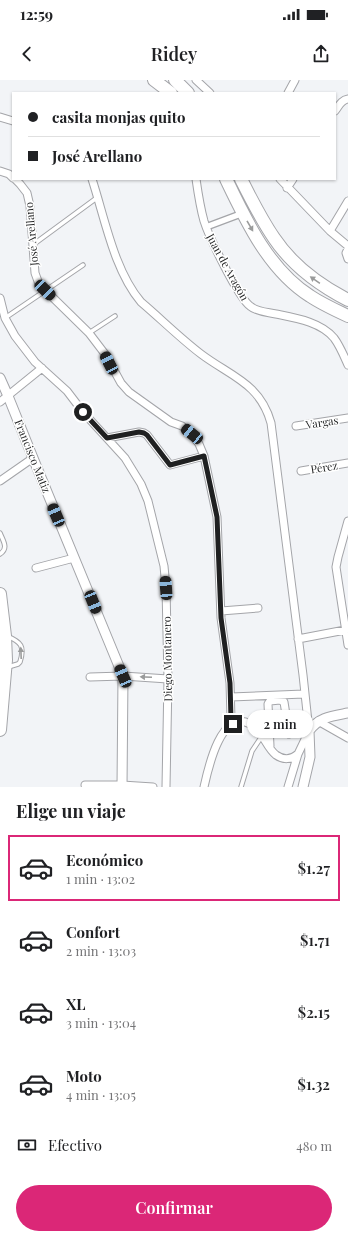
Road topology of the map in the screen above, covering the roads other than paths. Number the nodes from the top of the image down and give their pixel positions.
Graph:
1 (154, 80) edge
2 (175, 80) edge
3 (196, 80) edge
4 (295, 80) edge
5 (170, 92) edge
6 (187, 92) edge
7 (209, 92) edge
8 (289, 92) edge
9 (348, 99) edge
10 (336, 110) edge
11 (0, 117) edge
12 (12, 121) edge
13 (0, 171) edge
14 (12, 176) edge
15 (16, 180) edge
16 (92, 180) edge
17 (196, 180) edge
18 (226, 180) edge
19 (241, 180) edge
20 (281, 180) edge
21 (292, 180) edge
22 (287, 188) junction
23 (98, 197) junction
24 (348, 201) edge
25 (238, 215) dead end
26 (206, 227) junction
27 (330, 231) junction
28 (33, 245) junction
29 (348, 246) edge
30 (348, 250) edge
31 (348, 259) edge
32 (83, 265) dead end
33 (45, 290) junction
34 (0, 298) edge
35 (348, 300) edge
36 (115, 316) dead end
37 (348, 316) edge
38 (5, 318) junction
39 (89, 333) junction
40 (348, 365) edge
41 (42, 368) junction
42 (0, 378) edge
43 (8, 396) junction
44 (0, 402) edge
45 (348, 418) edge
46 (296, 426) dead end
47 (107, 438) junction
48 (204, 456) junction
49 (33, 458) junction
50 (348, 463) edge
51 (301, 470) dead end
52 (0, 481) edge
53 (348, 521) edge
54 (0, 533) edge
55 (0, 554) edge
56 (74, 558) junction
57 (36, 568) dead end
58 (0, 594) edge
59 (258, 608) dead end
60 (221, 611) junction
61 (345, 630) junction
62 (298, 639) junction
63 (348, 645) edge
64 (123, 676) junction
65 (90, 677) dead end
66 (168, 678) junction
67 (304, 694) junction
68 (230, 697) junction
69 (348, 713) edge
70 (318, 721) junction
71 (233, 724) junction
72 (0, 730) edge
73 (309, 731) junction
74 (289, 734) dead end
75 (263, 735) junction
76 (348, 738) edge
77 (270, 748) junction
78 (298, 754) junction
79 (85, 785) dead end
80 (122, 786) edge
81 (153, 787) edge
82 (166, 787) edge
83 (204, 787) edge
84 (240, 787) edge
85 (288, 787) edge
86 (303, 787) edge

1 - 5 highway
2 - 6 highway
3 - 7 street
4 - 8 street
9 - 10 street
11 - 12 street
13 - 14 street, José Arellano
15 - 28 street, José Arellano
16 - 23 street
17 - 26 street, Juan de Aragón
18 -> 37 highway
35 -> 19 highway
20 - 22 street
21 - 22 street
22 - 27 street
23 - 28 lane
23 - 62 street
24 - 27 street
25 - 26 street
26 - 40 street, Juan de Aragón
27 - 29 street
28 - 33 street, José Arellano
30 - 31 street
32 - 33 lane
33 - 38 lane
33 - 39 street, José Arellano
34 - 38 street, Diego Montanero
36 - 39 lane
38 - 41 street, Diego Montanero
39 - 48 street, José Arellano
41 - 43 street
41 - 47 street, Diego Montanero
42 - 43 street, Francisco Matiz
43 - 44 street
43 - 49 street, Francisco Matiz
45 - 46 street, Vargas
47 - 48 street
47 - 66 street, Diego Montanero
48 - 60 street, José Arellano
49 - 52 street
49 - 56 street, Francisco Matiz
50 - 51 street, Pérez
53 - 61 street
54 - 55 lane
56 - 57 street
56 - 64 street, Francisco Matiz
72 -> 58 highway
59 - 60 street
60 - 68 street, José Arellano
61 - 62 street
61 - 63 street
62 - 67 street
64 - 65 street
66 -> 64 street
64 - 80 street, Francisco Matiz
66 - 82 street, Diego Montanero
67 - 68 street
67 - 73 street
68 - 71 street, José Arellano
69 - 70 street
70 - 73 street
70 - 76 street
71 - 75 street
71 - 83 street
73 - 78 street
73 - 86 street
74 - 77 street
75 - 77 street
75 - 84 lane
77 - 78 street
78 - 85 street
79 - 80 street
80 - 81 street

